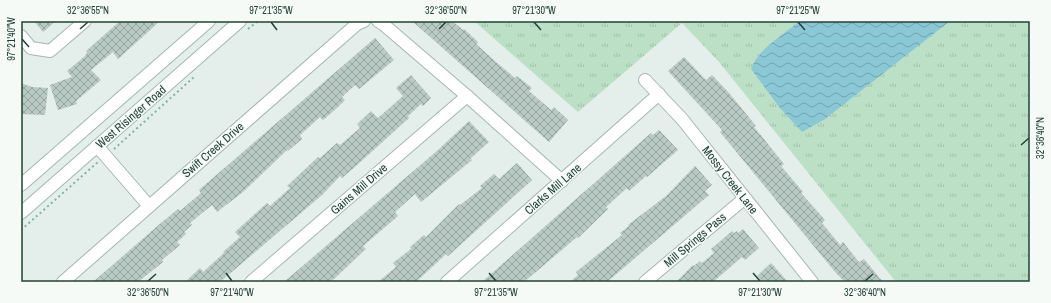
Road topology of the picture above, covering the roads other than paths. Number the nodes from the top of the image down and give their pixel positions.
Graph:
1 (85, 21) edge
2 (209, 21) edge
3 (364, 21) edge
4 (378, 21) edge
5 (243, 26) edge
6 (21, 36) edge
7 (645, 80) dead end
8 (659, 94) junction
9 (467, 96) junction
10 (97, 146) junction
11 (562, 181) junction
12 (21, 185) edge
13 (745, 198) junction
14 (149, 206) junction
15 (21, 213) edge
16 (63, 282) edge
17 (251, 282) edge
18 (447, 282) edge
19 (646, 282) edge
20 (812, 282) edge

1 - 6 street
2 - 12 street, West Risinger Road
3 - 14 street, Swift Creek Drive
4 - 9 street
5 - 10 street, West Risinger Road
7 - 8 street, Mossy Creek Lane
8 - 11 street, Clarks Mill Lane
8 - 13 street, Mossy Creek Lane
9 - 11 street
9 - 17 street, Gains Mill Drive
10 - 14 street
10 - 15 street, West Risinger Road
11 - 18 street, Clarks Mill Lane
13 - 19 street, Mill Springs Pass
13 - 20 street, Mossy Creek Lane
14 - 16 street, Swift Creek Drive

